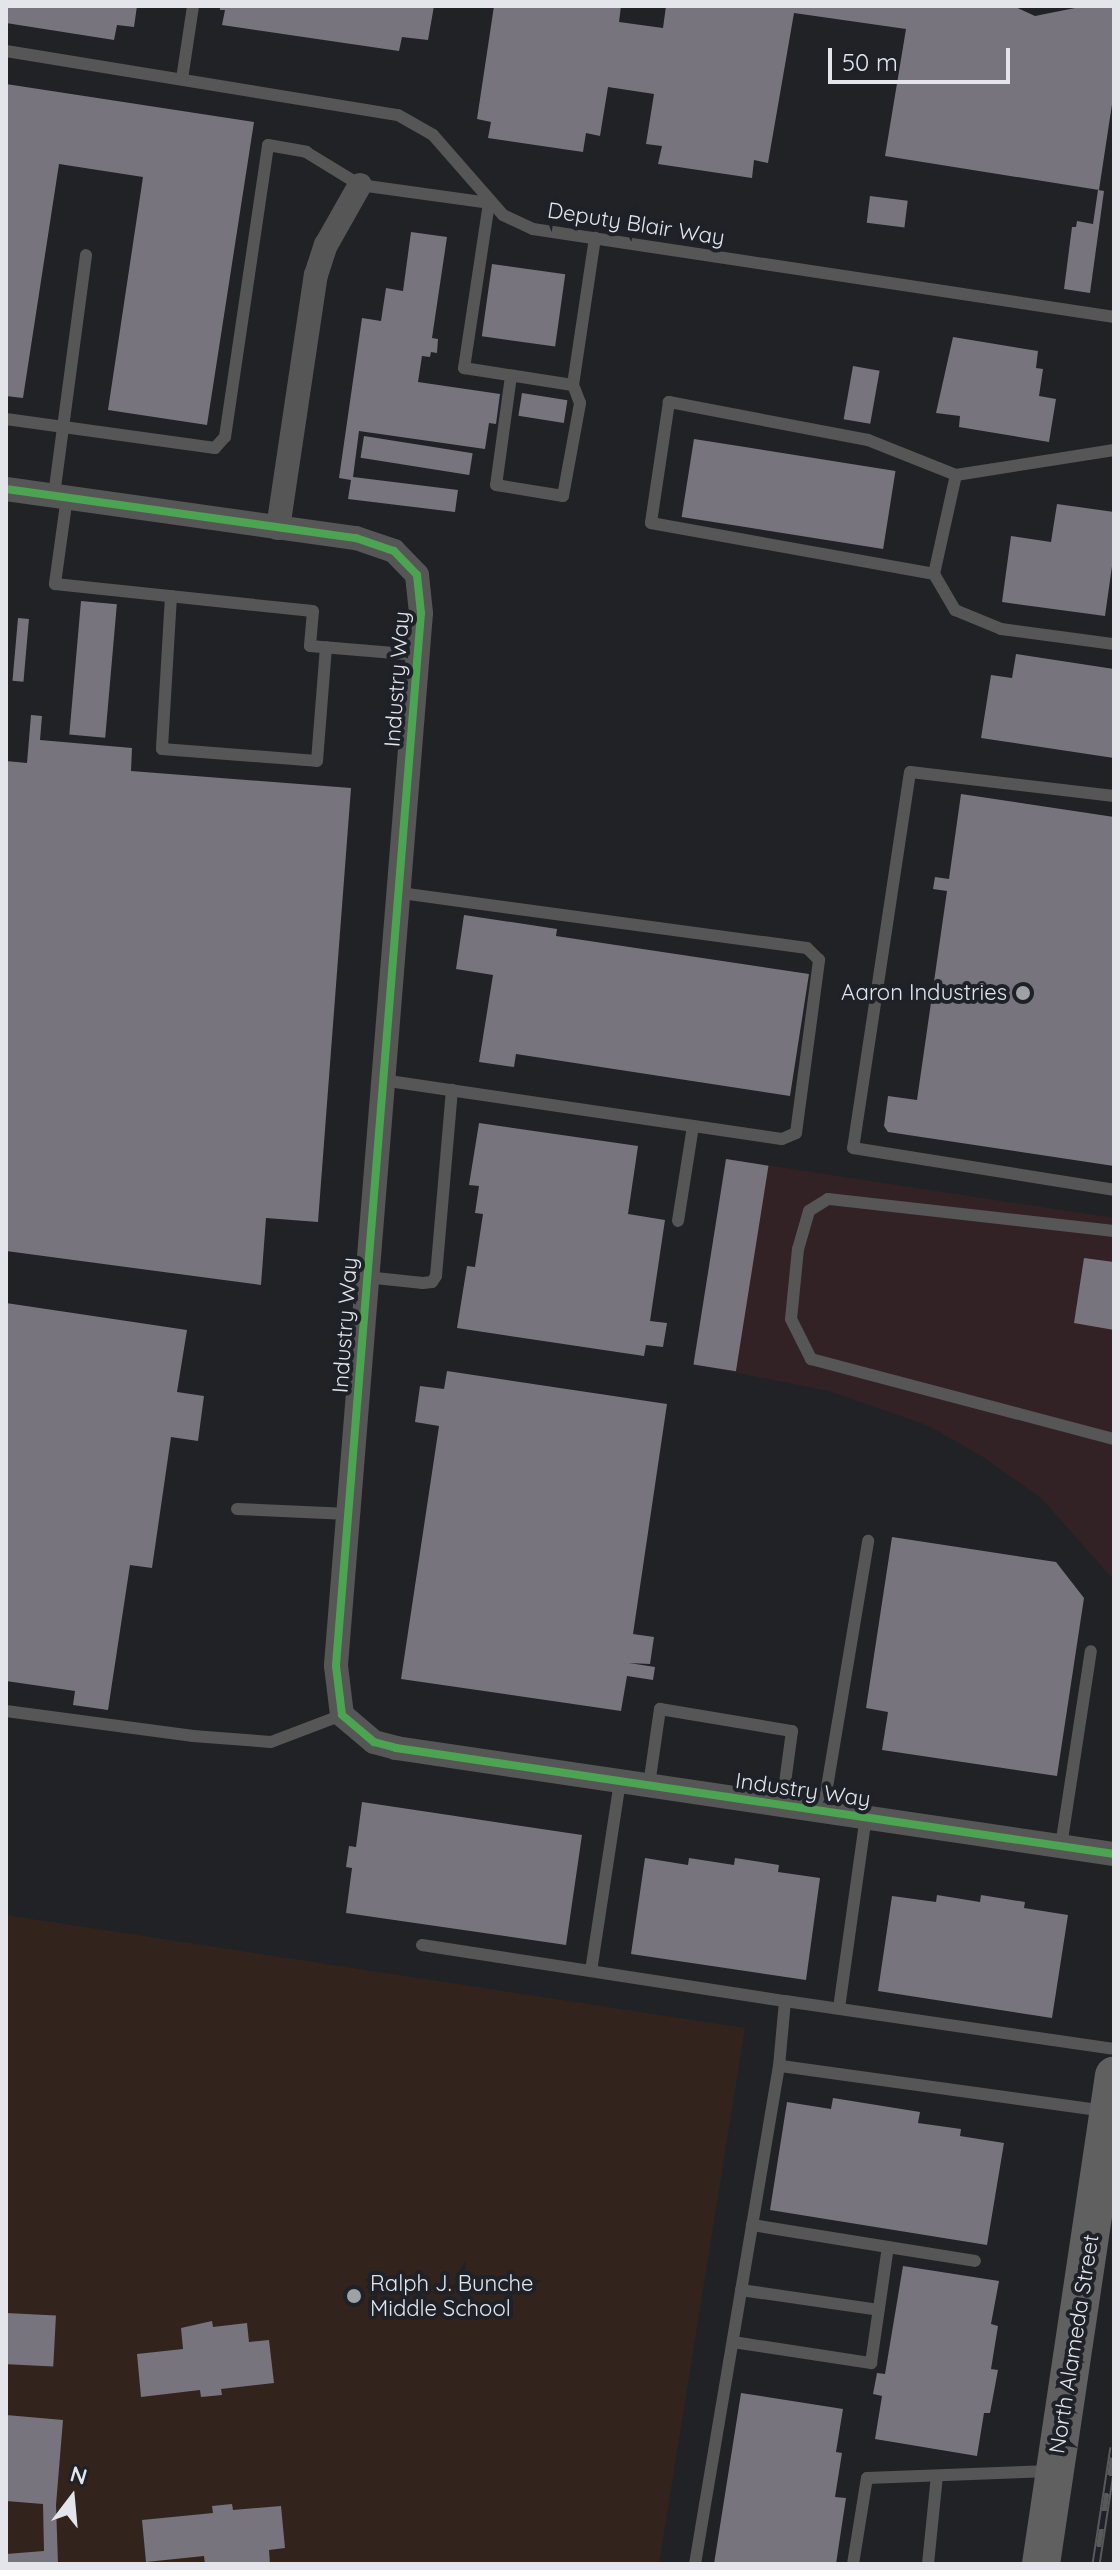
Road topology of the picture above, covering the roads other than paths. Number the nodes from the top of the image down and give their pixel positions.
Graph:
1 (193, 6) edge
2 (6, 51) edge
3 (182, 79) junction
4 (360, 185) junction
5 (489, 203) junction
6 (595, 238) junction
7 (86, 255) dead end
8 (1114, 317) edge
9 (511, 376) junction
10 (573, 385) junction
11 (6, 419) edge
12 (62, 427) junction
13 (1114, 450) edge
14 (956, 475) junction
15 (6, 489) edge
16 (60, 496) junction
17 (278, 528) junction
18 (934, 574) junction
19 (171, 596) junction
20 (1114, 644) edge
21 (326, 647) junction
22 (418, 655) junction
23 (1114, 796) edge
24 (398, 893) junction
25 (382, 1080) junction
26 (452, 1090) junction
27 (693, 1126) junction
28 (1114, 1190) edge
29 (678, 1221) dead end
30 (1114, 1231) edge
31 (366, 1277) junction
32 (1114, 1439) edge
33 (237, 1509) dead end
34 (349, 1514) junction
35 (868, 1541) dead end
36 (1091, 1651) dead end
37 (6, 1711) edge
38 (342, 1715) junction
39 (620, 1781) junction
40 (649, 1785) junction
41 (782, 1805) junction
42 (823, 1811) junction
43 (866, 1817) junction
44 (1061, 1846) junction
45 (1114, 1854) edge
46 (422, 1945) dead end
47 (591, 1971) junction
48 (785, 2001) junction
49 (839, 2008) junction
50 (1114, 2049) edge
51 (779, 2066) junction
52 (1112, 2087) edge
53 (752, 2225) junction
54 (888, 2247) junction
55 (975, 2261) dead end
56 (741, 2290) junction
57 (879, 2310) junction
58 (733, 2342) junction
59 (1055, 2471) junction
60 (937, 2476) junction
61 (695, 2564) edge
62 (853, 2564) edge
63 (928, 2564) edge
64 (1041, 2564) edge

1 - 3 lane
2 - 3 lane, Deputy Blair Way
3 - 5 lane, Deputy Blair Way
4 - 5 lane
4 - 12 lane
4 - 17 street
5 - 6 lane, Deputy Blair Way
5 - 9 lane
6 - 8 lane, Deputy Blair Way
6 - 10 lane
7 - 12 lane
9 - 10 lane
9 - 10 lane
11 - 12 lane
12 - 16 lane
13 - 14 lane
14 - 18 lane
14 - 18 lane
15 - 16 street, Industry Way
16 - 17 street, Industry Way
16 - 19 lane
17 - 22 street, Industry Way
18 - 20 lane
19 - 21 lane
19 - 21 lane
21 - 22 lane
22 - 24 street, Industry Way
23 - 28 lane
24 - 25 street, Industry Way
24 - 27 lane
25 - 26 lane
25 - 31 street, Industry Way
26 - 27 lane
26 - 31 lane
27 - 29 lane
30 - 32 lane
31 - 34 street, Industry Way
33 - 34 lane
34 - 38 street, Industry Way
35 - 42 lane
36 - 44 lane
37 - 38 lane
38 - 39 street, Industry Way
39 - 40 street, Industry Way
39 - 47 lane
40 - 41 street, Industry Way
40 - 41 lane
41 - 42 street, Industry Way
42 - 43 street, Industry Way
43 - 44 street, Industry Way
43 - 49 lane
44 - 45 street, Industry Way
46 - 47 lane
47 - 48 lane
48 - 49 lane
48 - 51 lane
49 - 50 lane
51 - 52 lane
51 - 53 lane
52 - 59 main road, North Alameda Street
53 - 54 lane
53 - 56 lane
54 - 55 lane
54 - 57 lane
56 - 57 lane
56 - 58 lane
57 - 58 lane
58 - 61 lane
59 - 60 lane
59 - 64 main road, North Alameda Street
60 - 62 lane
60 - 63 lane

